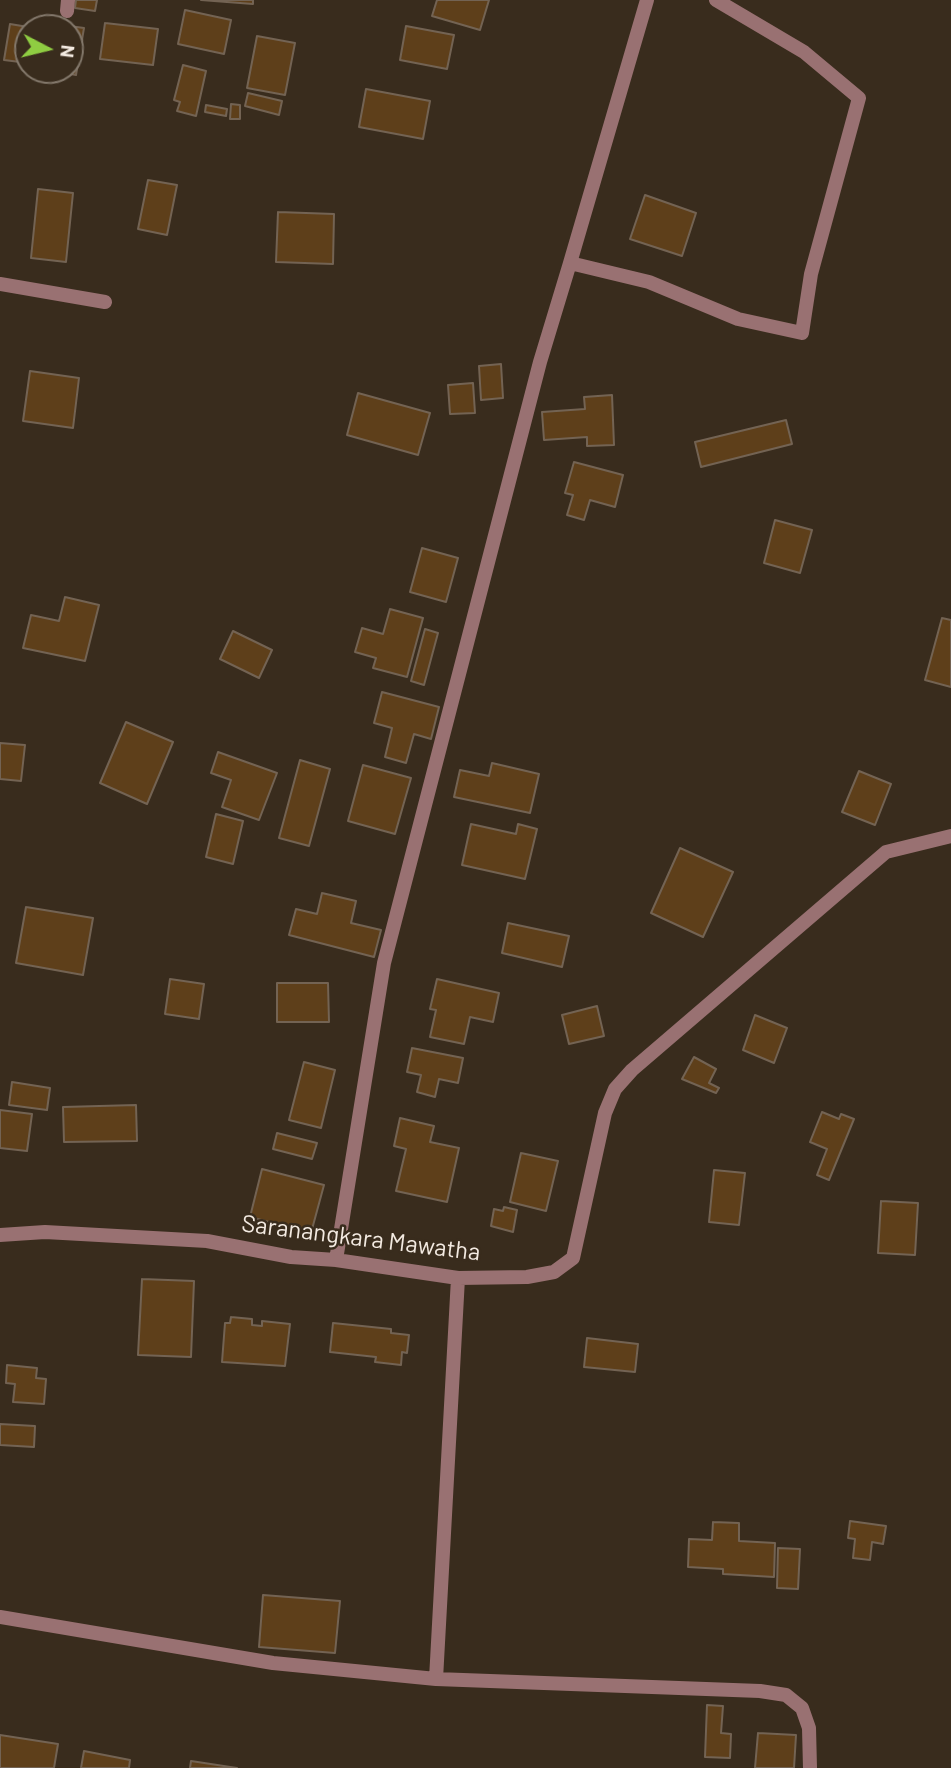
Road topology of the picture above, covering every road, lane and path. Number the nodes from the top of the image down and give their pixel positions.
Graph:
1 (647, 0) edge
2 (716, 0) edge
3 (570, 263) junction
4 (0, 284) edge
5 (105, 302) dead end
6 (951, 836) edge
7 (0, 1235) edge
8 (336, 1260) junction
9 (458, 1278) junction
10 (0, 1617) edge
11 (436, 1679) junction
12 (810, 1768) edge

1 - 3 street
2 - 3 street
3 - 8 street
4 - 5 street
6 - 9 street, Saranangkara Mawatha
7 - 8 street, Saranangkara Mawatha
8 - 9 street, Saranangkara Mawatha
9 - 11 street
10 - 11 street
11 - 12 street

